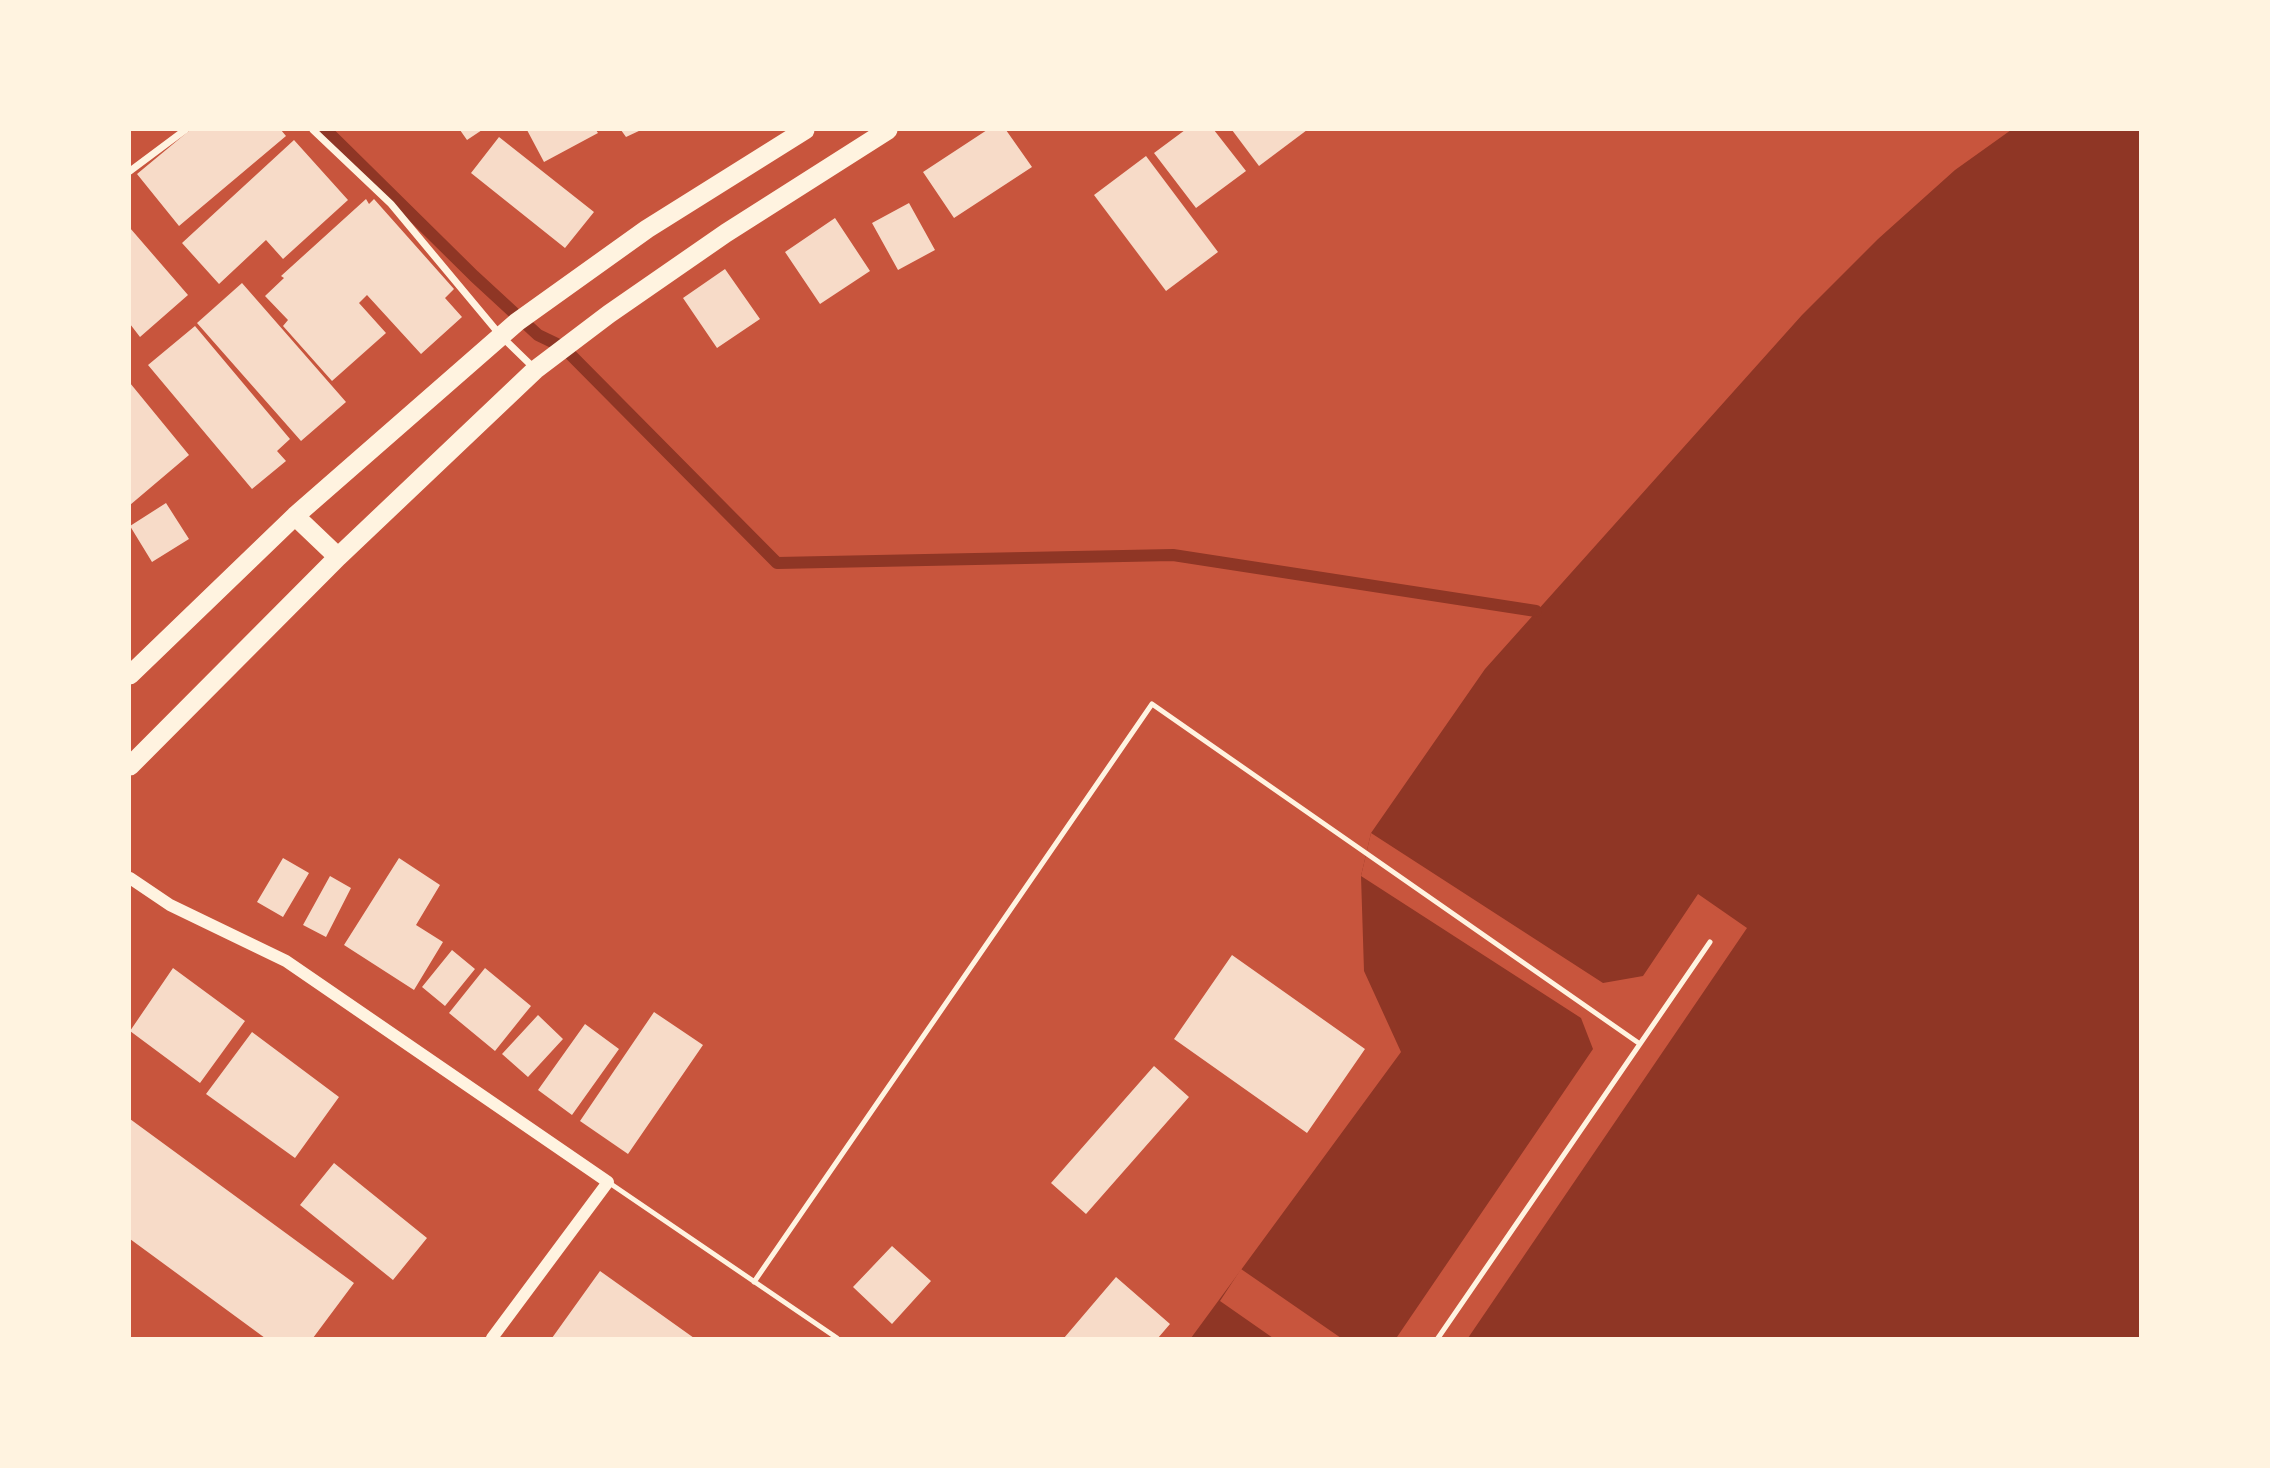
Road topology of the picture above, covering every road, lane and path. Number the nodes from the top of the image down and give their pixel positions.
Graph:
1 (185, 130) edge
2 (313, 130) edge
3 (805, 130) edge
4 (888, 130) edge
5 (130, 172) edge
6 (501, 336) junction
7 (541, 365) junction
8 (295, 516) junction
9 (338, 557) junction
10 (130, 675) edge
11 (130, 766) edge
12 (130, 878) edge
13 (1710, 942) dead end
14 (1640, 1044) junction
15 (608, 1182) junction
16 (754, 1282) junction
17 (492, 1339) edge
18 (837, 1339) edge
19 (1438, 1339) edge

1 - 5 street
2 - 6 street
3 - 6 highway
4 - 7 highway
6 - 7 street
6 - 8 highway
7 - 9 highway
8 - 9 highway
8 - 10 highway
9 - 11 highway
12 - 15 street
13 - 14 lane
14 - 16 lane
14 - 19 lane
15 - 16 lane
15 - 17 street
16 - 18 lane

